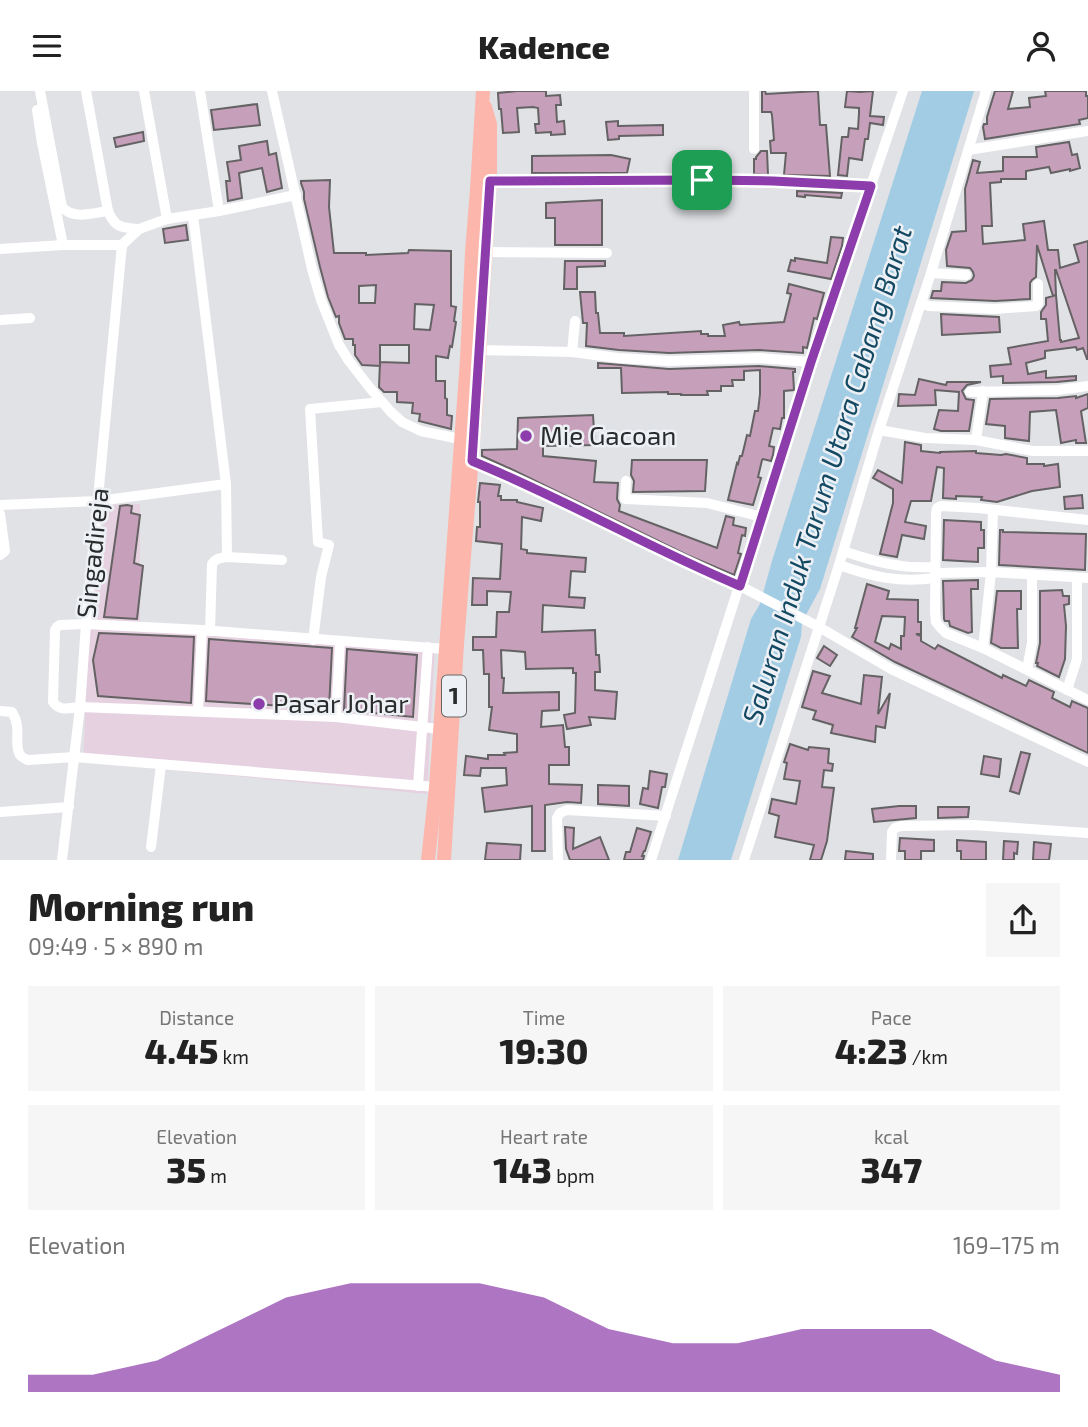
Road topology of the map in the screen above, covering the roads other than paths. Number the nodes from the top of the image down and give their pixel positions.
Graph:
1 (34, 91) edge
2 (40, 91) edge
3 (86, 91) edge
4 (144, 91) edge
5 (200, 91) edge
6 (272, 91) edge
7 (754, 91) edge
8 (903, 91) edge
9 (986, 91) edge
10 (483, 95) edge
11 (1088, 131) edge
12 (754, 149) dead end
13 (968, 150) junction
14 (490, 181) junction
15 (871, 186) junction
16 (296, 195) junction
17 (108, 211) junction
18 (219, 211) junction
19 (193, 215) junction
20 (167, 219) junction
21 (139, 229) junction
22 (63, 245) junction
23 (122, 245) junction
24 (0, 249) edge
25 (485, 252) junction
26 (607, 253) dead end
27 (931, 273) junction
28 (966, 275) dead end
29 (1038, 284) dead end
30 (921, 303) junction
31 (30, 318) dead end
32 (0, 320) edge
33 (575, 321) dead end
34 (479, 350) junction
35 (572, 352) junction
36 (811, 362) junction
37 (1088, 386) edge
38 (983, 391) junction
39 (970, 392) dead end
40 (383, 403) junction
41 (879, 430) junction
42 (460, 439) junction
43 (976, 440) junction
44 (1088, 451) edge
45 (472, 461) junction
46 (626, 481) dead end
47 (226, 484) junction
48 (99, 501) junction
49 (0, 505) edge
50 (993, 510) junction
51 (0, 514) edge
52 (762, 517) junction
53 (1088, 520) edge
54 (843, 551) junction
55 (0, 555) edge
56 (228, 557) junction
57 (282, 560) dead end
58 (870, 560) junction
59 (839, 565) junction
60 (901, 567) junction
61 (991, 572) junction
62 (935, 573) junction
63 (866, 575) junction
64 (1032, 575) junction
65 (1082, 578) edge
66 (899, 579) junction
67 (740, 586) junction
68 (86, 624) junction
69 (819, 627) junction
70 (206, 631) junction
71 (313, 640) junction
72 (340, 642) junction
73 (428, 647) junction
74 (984, 648) junction
75 (445, 649) junction
76 (1027, 669) junction
77 (1067, 690) junction
78 (1088, 700) edge
79 (80, 707) junction
80 (0, 711) edge
81 (198, 711) junction
82 (336, 717) junction
83 (423, 726) junction
84 (439, 729) junction
85 (74, 757) junction
86 (1088, 762) edge
87 (161, 765) junction
88 (418, 786) junction
89 (436, 787) junction
90 (69, 807) junction
91 (0, 812) edge
92 (666, 816) junction
93 (1088, 833) edge
94 (151, 847) dead end
95 (62, 860) edge
96 (428, 860) edge
97 (444, 860) edge
98 (558, 860) edge
99 (651, 860) edge
100 (744, 860) edge
101 (891, 860) edge

1 - 22 street
2 - 17 street
3 - 17 street
4 - 20 street
5 - 18 street
6 - 16 street
7 - 12 street
8 - 15 street
9 - 13 street
10 - 14 main road, 1
10 - 42 main road, 1
11 - 13 street
13 - 27 street
14 - 15 street
14 - 25 main road, 1
15 - 36 street
16 - 18 street
16 - 40 street
17 - 21 street
18 - 19 street
19 - 20 street
19 - 47 street
20 - 21 street
21 - 23 street
22 - 23 street
22 - 24 street
23 - 48 street, Singadireja
25 - 26 street
25 - 34 main road, 1
27 - 28 street
27 - 30 street
29 - 30 street
30 - 41 street
31 - 32 street
33 - 35 street
34 - 35 street
34 - 45 main road, 1
35 - 36 street
36 - 52 street
37 - 38 street
38 - 39 street
38 - 43 street
40 - 42 street
40 - 71 street
41 - 43 street
41 - 54 street
42 - 75 main road, 1
43 - 44 street
45 - 67 street
45 - 97 main road, 1
46 - 52 street
47 - 48 street
47 - 56 street
48 - 49 street
48 - 68 street, Singadireja
50 - 53 street
50 - 61 street
50 - 62 street
51 - 55 street
52 - 67 street
54 - 58 street
54 - 59 street
56 - 57 street
56 - 70 street
58 - 60 street
58 - 63 street
59 - 63 street
59 - 69 street
60 - 62 street
60 - 66 street
61 - 62 street
61 - 64 street
61 - 74 street
62 - 66 street
62 - 74 street
63 - 66 street
64 - 65 street
64 - 76 street
65 - 77 street
67 - 69 street
67 - 92 street
68 - 70 street
68 - 79 street, Singadireja
68 - 79 street
69 - 86 street
69 - 100 street
70 - 71 street
70 - 81 street
71 - 72 street
72 - 73 street
72 - 82 street
73 - 75 street
73 - 83 street
74 - 76 street
75 - 84 main road, 1
76 - 77 street
77 - 78 street
79 - 81 street
79 - 85 street, Singadireja
80 - 85 street
81 - 82 street
82 - 83 street
83 - 84 street
83 - 88 street
84 - 89 main road, 1
85 - 87 street
85 - 90 street, Singadireja
87 - 88 street
87 - 94 street
88 - 89 street
89 - 96 main road, 1
90 - 91 street
90 - 95 street, Singadireja
92 - 98 street
92 - 99 street
93 - 101 street

